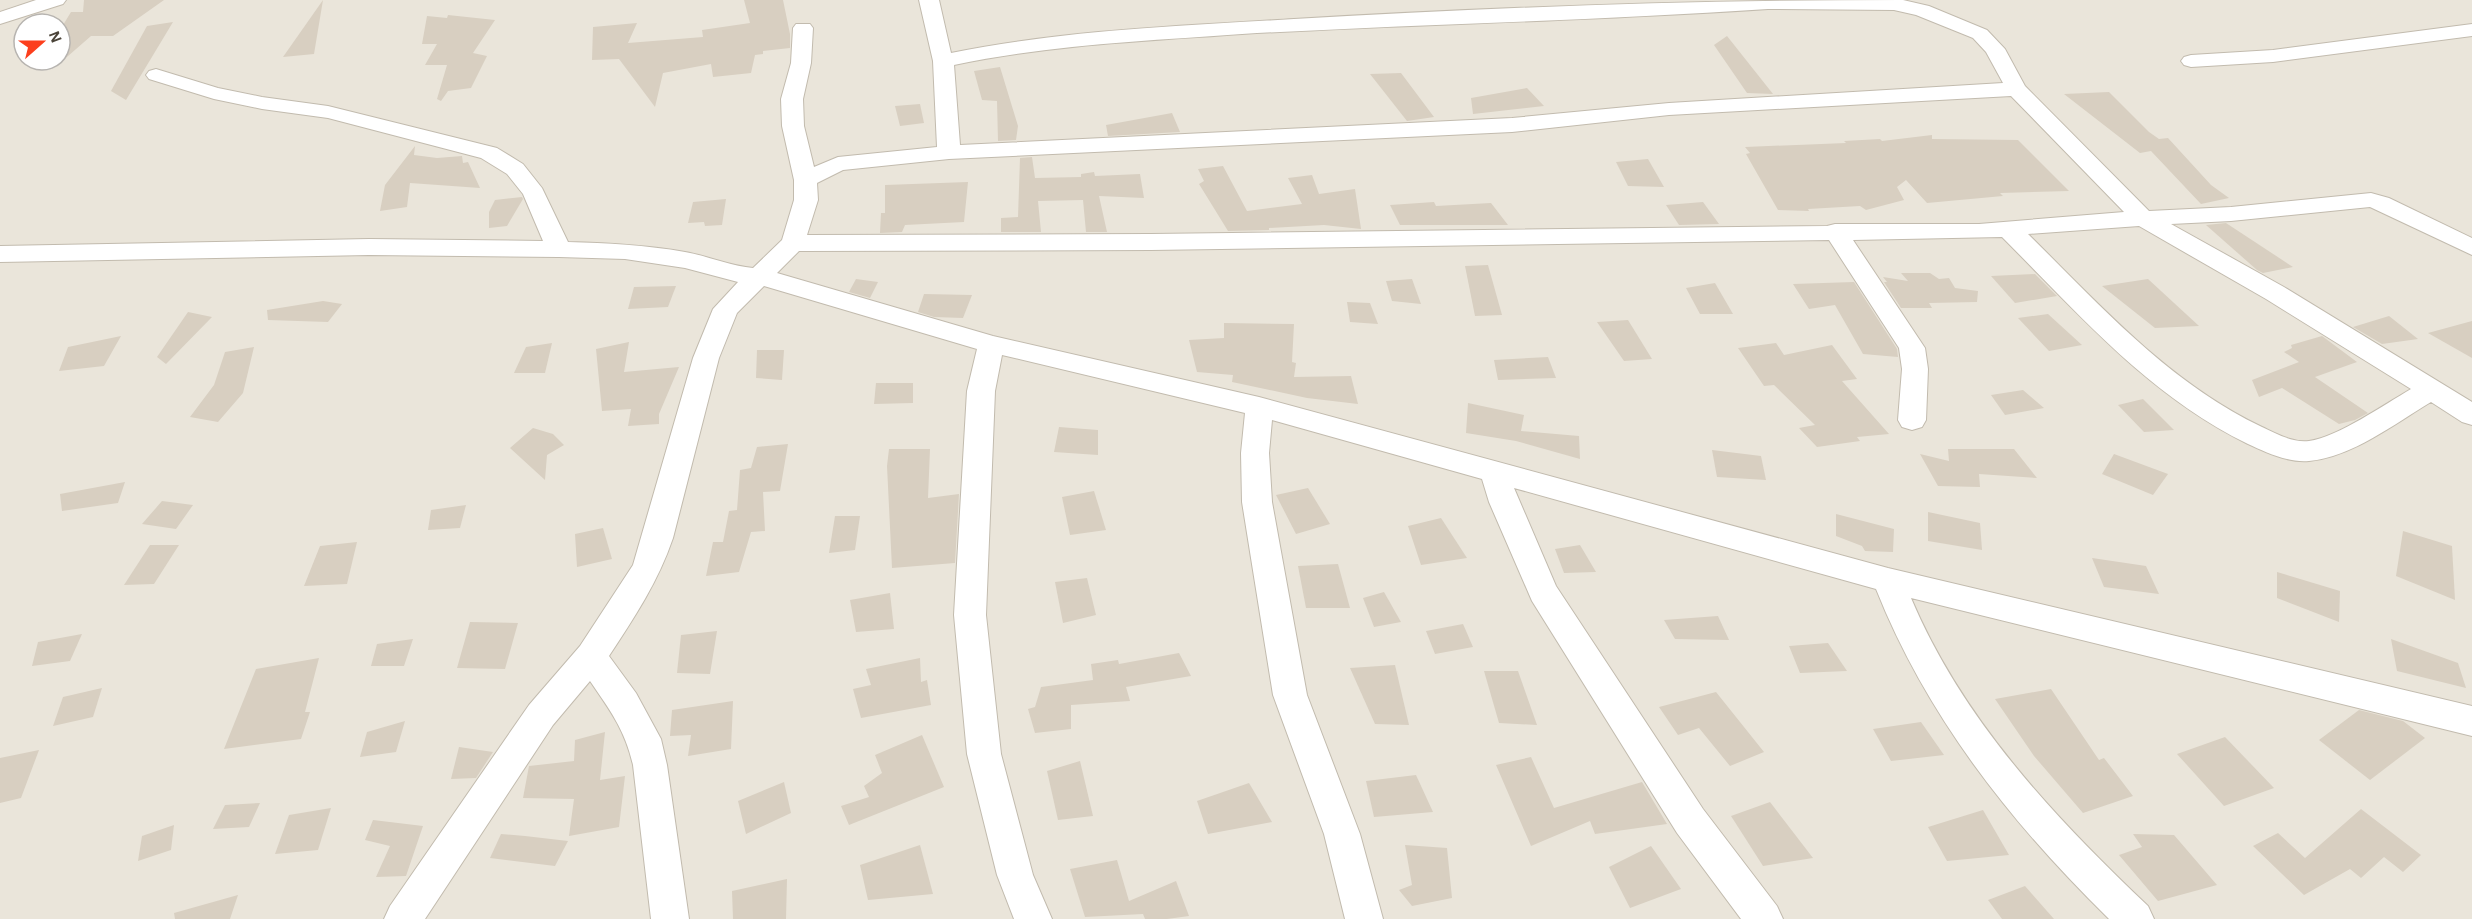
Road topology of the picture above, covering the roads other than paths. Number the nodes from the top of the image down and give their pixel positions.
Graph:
1 (56, 0) edge
2 (930, 0) edge
3 (1890, 2) edge
4 (0, 18) edge
5 (803, 28) dead end
6 (2472, 30) edge
7 (943, 61) junction
8 (2191, 61) dead end
9 (156, 75) dead end
10 (2016, 89) junction
11 (949, 152) junction
12 (805, 180) junction
13 (2144, 218) junction
14 (2009, 230) junction
15 (1835, 231) junction
16 (793, 243) junction
17 (2472, 247) edge
18 (559, 249) junction
19 (0, 254) edge
20 (759, 276) junction
21 (991, 344) junction
22 (2431, 390) junction
23 (1260, 406) junction
24 (2472, 415) edge
25 (1912, 420) dead end
26 (1495, 473) junction
27 (1888, 580) junction
28 (591, 656) junction
29 (2472, 721) edge
30 (403, 919) edge
31 (670, 919) edge
32 (1033, 919) edge
33 (1364, 919) edge
34 (1764, 919) edge
35 (2135, 919) edge

1 - 4 street
2 - 7 street
3 - 7 street
3 - 10 street
5 - 12 street
6 - 8 street
7 - 11 street
9 - 18 street
10 - 11 street
10 - 13 street
11 - 12 street
12 - 16 street
13 - 14 street
13 - 17 street
13 - 22 street
14 - 15 street
14 - 22 street
15 - 16 street
15 - 25 street
16 - 20 street
18 - 19 street
18 - 20 street
20 - 21 street
20 - 28 street
21 - 23 street
21 - 32 street
22 - 24 street
23 - 26 street
23 - 33 street
26 - 27 street
26 - 34 street
27 - 29 street
27 - 35 street
28 - 30 street
28 - 31 street

